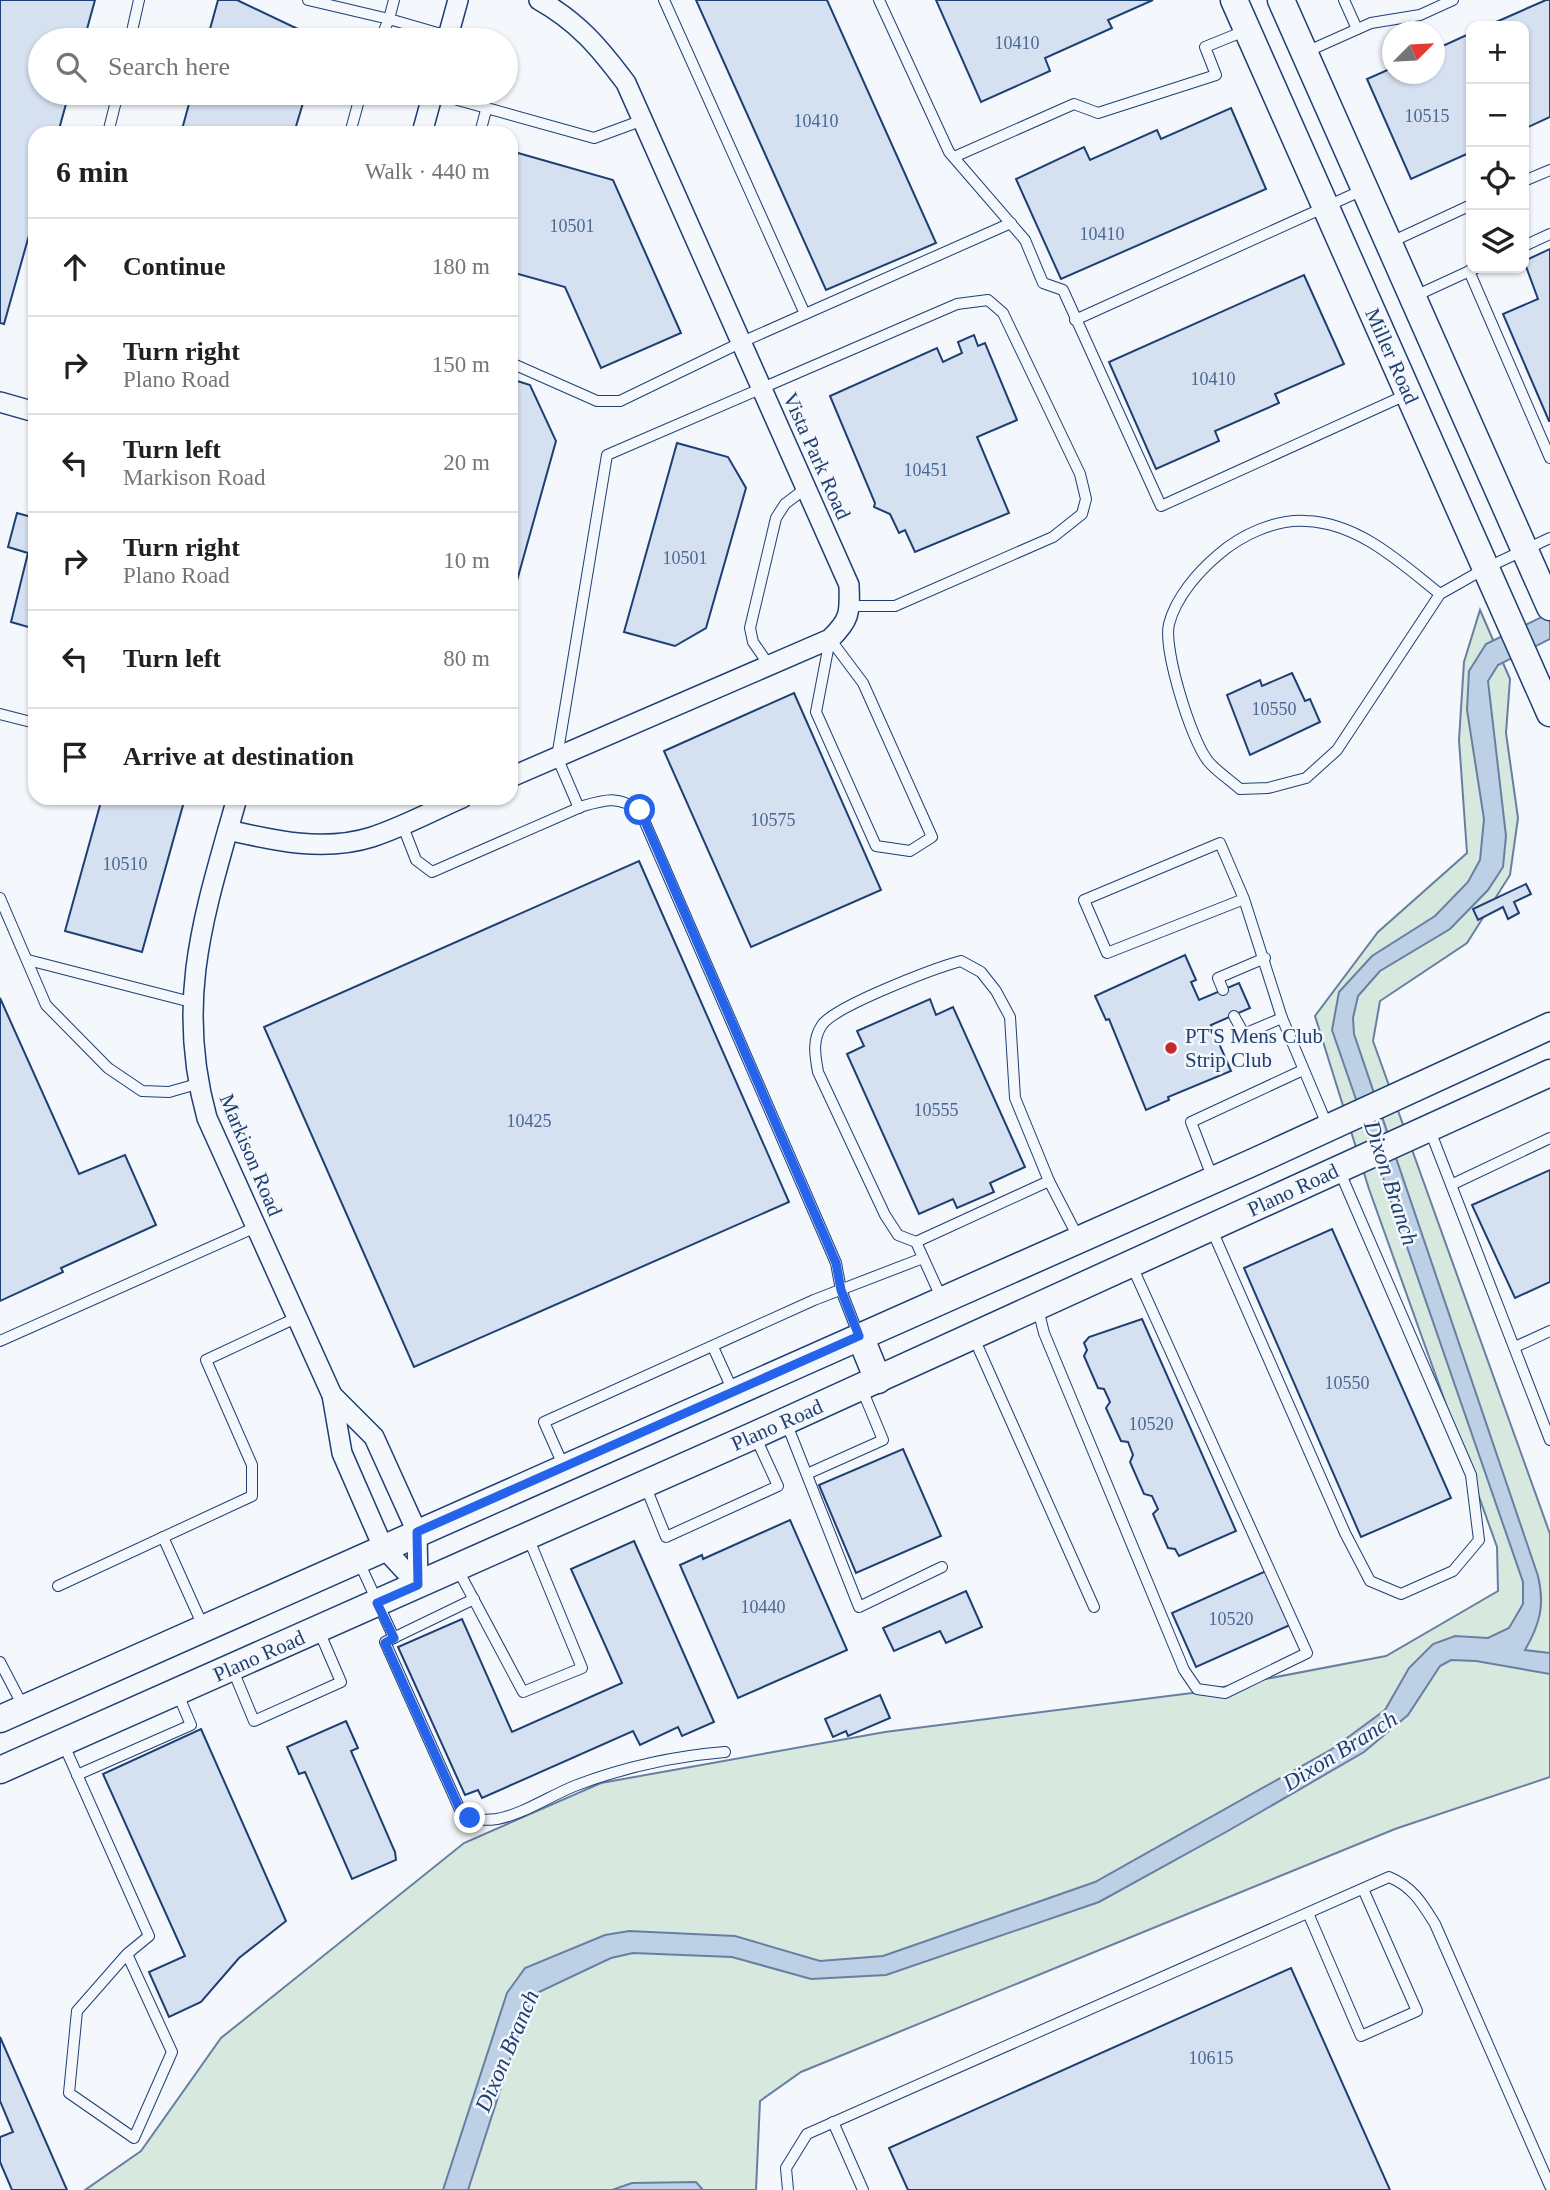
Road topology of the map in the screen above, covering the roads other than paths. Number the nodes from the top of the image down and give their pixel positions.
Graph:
1 (139, 0) edge
2 (308, 0) edge
3 (394, 0) edge
4 (458, 0) edge
5 (664, 0) edge
6 (879, 0) edge
7 (1234, 0) edge
8 (1281, 0) edge
9 (1344, 0) edge
10 (1453, 0) edge
11 (552, 2) edge
12 (389, 19) junction
13 (133, 28) edge
14 (385, 28) edge
15 (417, 28) edge
16 (451, 28) edge
17 (1357, 29) junction
18 (1247, 30) junction
19 (1305, 53) junction
20 (115, 105) edge
21 (358, 105) edge
22 (430, 105) edge
23 (470, 105) edge
24 (486, 110) junction
25 (643, 120) junction
26 (110, 126) edge
27 (352, 126) edge
28 (424, 126) edge
29 (482, 126) edge
30 (954, 157) junction
31 (1550, 170) edge
32 (1529, 179) edge
33 (1365, 189) junction
34 (1325, 207) junction
35 (1466, 207) edge
36 (1010, 223) junction
37 (1550, 234) edge
38 (1389, 243) junction
39 (1529, 244) edge
40 (1466, 272) edge
41 (1474, 273) edge
42 (1413, 297) junction
43 (806, 314) junction
44 (1075, 320) junction
45 (742, 342) junction
46 (518, 366) edge
47 (763, 389) junction
48 (1409, 394) junction
49 (0, 402) edge
50 (28, 410) edge
51 (1550, 458) edge
52 (806, 488) junction
53 (1550, 538) edge
54 (1525, 550) junction
55 (1490, 578) junction
56 (1440, 594) junction
57 (850, 606) junction
58 (1550, 607) edge
59 (830, 639) junction
60 (769, 665) junction
61 (1550, 713) edge
62 (0, 714) edge
63 (28, 721) edge
64 (557, 757) junction
65 (518, 774) edge
66 (235, 805) edge
67 (432, 805) edge
68 (579, 808) junction
69 (402, 824) junction
70 (228, 830) junction
71 (0, 898) edge
72 (1244, 899) junction
73 (1265, 958) junction
74 (27, 960) junction
75 (1223, 990) dead end
76 (191, 1002) junction
77 (1234, 1016) dead end
78 (1282, 1018) junction
79 (1550, 1026) edge
80 (1303, 1070) junction
81 (1550, 1073) edge
82 (197, 1084) junction
83 (1328, 1128) junction
84 (1429, 1128) junction
85 (1550, 1138) edge
86 (1339, 1169) junction
87 (1213, 1180) junction
88 (1049, 1181) junction
89 (1452, 1184) junction
90 (256, 1227) junction
91 (1211, 1228) junction
92 (1079, 1239) junction
93 (916, 1242) junction
94 (923, 1258) junction
95 (1131, 1264) junction
96 (841, 1290) junction
97 (943, 1300) junction
98 (1038, 1306) junction
99 (298, 1317) junction
100 (1550, 1331) edge
101 (859, 1336) junction
102 (973, 1336) junction
103 (0, 1341) edge
104 (713, 1347) junction
105 (1515, 1347) junction
106 (869, 1383) junction
107 (733, 1392) junction
108 (332, 1395) junction
109 (786, 1421) junction
110 (755, 1435) junction
111 (1550, 1440) edge
112 (565, 1467) junction
113 (807, 1474) junction
114 (645, 1484) junction
115 (417, 1532) junction
116 (163, 1537) junction
117 (528, 1537) junction
118 (383, 1547) junction
119 (357, 1559) junction
120 (942, 1567) dead end
121 (457, 1568) junction
122 (418, 1585) junction
123 (58, 1586) dead end
124 (474, 1599) junction
125 (377, 1603) junction
126 (1094, 1606) dead end
127 (204, 1627) junction
128 (319, 1629) junction
129 (394, 1638) junction
130 (0, 1662) edge
131 (232, 1667) junction
132 (177, 1692) junction
133 (24, 1709) junction
134 (0, 1719) edge
135 (63, 1742) junction
136 (725, 1752) dead end
137 (0, 1770) edge
138 (77, 1775) junction
139 (1363, 1889) junction
140 (1308, 1913) junction
141 (127, 1954) junction
142 (833, 2122) junction
143 (1550, 2186) edge
144 (788, 2190) edge
145 (863, 2190) edge

1 - 13 lane
2 - 12 lane
3 - 12 lane
4 - 16 street
5 - 43 lane
6 - 30 lane
7 - 18 main road, Miller Road
8 - 19 main road, Miller Road
9 - 17 lane
10 - 17 lane
11 - 25 street, Vista Park Road
12 - 14 lane
12 - 15 lane
17 - 19 lane
18 - 30 lane
18 - 34 main road, Miller Road
19 - 33 main road, Miller Road
20 - 26 lane
21 - 27 lane
22 - 28 street
23 - 24 lane
24 - 25 lane
24 - 29 lane
25 - 45 street, Vista Park Road
30 - 36 lane
31 - 32 lane
33 - 34 lane
33 - 38 main road, Miller Road
34 - 44 lane
34 - 48 main road, Miller Road
35 - 38 lane
36 - 43 lane
36 - 44 lane
37 - 39 lane
38 - 42 main road, Miller Road
40 - 42 lane
41 - 51 lane
42 - 54 main road, Miller Road
43 - 45 lane
44 - 48 lane
45 - 46 lane
45 - 47 street, Vista Park Road
47 - 52 street, Vista Park Road
47 - 57 lane
47 - 64 lane
48 - 55 main road, Miller Road
49 - 50 street
52 - 57 street, Vista Park Road
52 - 60 lane
53 - 54 lane
54 - 55 lane
54 - 58 main road, Miller Road
55 - 56 lane
55 - 61 main road, Miller Road
56 - 56 lane
57 - 59 street
59 - 59 lane
59 - 60 street
60 - 64 street
62 - 63 lane
64 - 65 street
64 - 68 lane
66 - 70 street, Markison Road
67 - 69 street
68 - 69 lane
68 - 96 lane
69 - 70 street
70 - 76 street, Markison Road
71 - 74 lane
72 - 72 lane
72 - 73 lane
73 - 75 lane
73 - 78 lane
74 - 76 lane
74 - 82 lane
76 - 82 street, Markison Road
77 - 78 lane
78 - 80 lane
79 - 83 main road, Plano Road
80 - 83 lane
80 - 87 lane
81 - 84 main road, Plano Road
82 - 90 street, Markison Road
83 - 87 main road, Plano Road
84 - 86 main road, Plano Road
84 - 89 lane
85 - 89 lane
86 - 91 main road, Plano Road
86 - 91 lane
87 - 91 main road
87 - 92 main road, Plano Road
88 - 92 lane
88 - 93 lane
88 - 93 lane
89 - 105 lane
90 - 99 street, Markison Road
90 - 103 lane
91 - 95 main road, Plano Road
92 - 97 main road, Plano Road
93 - 94 lane
94 - 96 lane
94 - 97 lane
95 - 98 main road, Plano Road
95 - 98 lane
96 - 101 lane
96 - 104 lane
97 - 101 main road, Plano Road
98 - 102 main road, Plano Road
99 - 108 street, Markison Road
99 - 116 lane
100 - 105 lane
101 - 106 main road
101 - 107 main road, Plano Road
102 - 106 main road, Plano Road
102 - 126 lane
104 - 107 lane
104 - 112 lane
105 - 111 lane
106 - 109 main road, Plano Road
106 - 113 lane
107 - 112 main road, Plano Road
108 - 115 street, Markison Road
108 - 118 street, Markison Road
109 - 110 main road, Plano Road
109 - 113 lane
110 - 114 main road, Plano Road
110 - 114 lane
112 - 115 main road, Plano Road
113 - 120 lane
114 - 117 main road, Plano Road
115 - 118 main road, Plano Road
115 - 122 street, Markison Road
116 - 123 lane
116 - 127 lane
117 - 121 main road, Plano Road
117 - 124 lane
118 - 119 main road, Plano Road
118 - 122 street, Markison Road
119 - 125 lane
119 - 127 main road, Plano Road
121 - 122 main road, Plano Road
121 - 124 lane
122 - 125 main road, Plano Road
124 - 129 lane
125 - 128 main road, Plano Road
125 - 129 lane
127 - 133 main road, Plano Road
128 - 131 main road, Plano Road
128 - 131 lane
129 - 136 lane
130 - 133 lane
131 - 132 main road, Plano Road
132 - 135 main road, Plano Road
132 - 138 lane
133 - 134 main road, Plano Road
135 - 137 main road, Plano Road
135 - 138 lane
138 - 141 lane
139 - 140 lane
139 - 140 lane
139 - 143 lane
140 - 142 lane
141 - 141 lane
142 - 144 lane
142 - 145 lane

